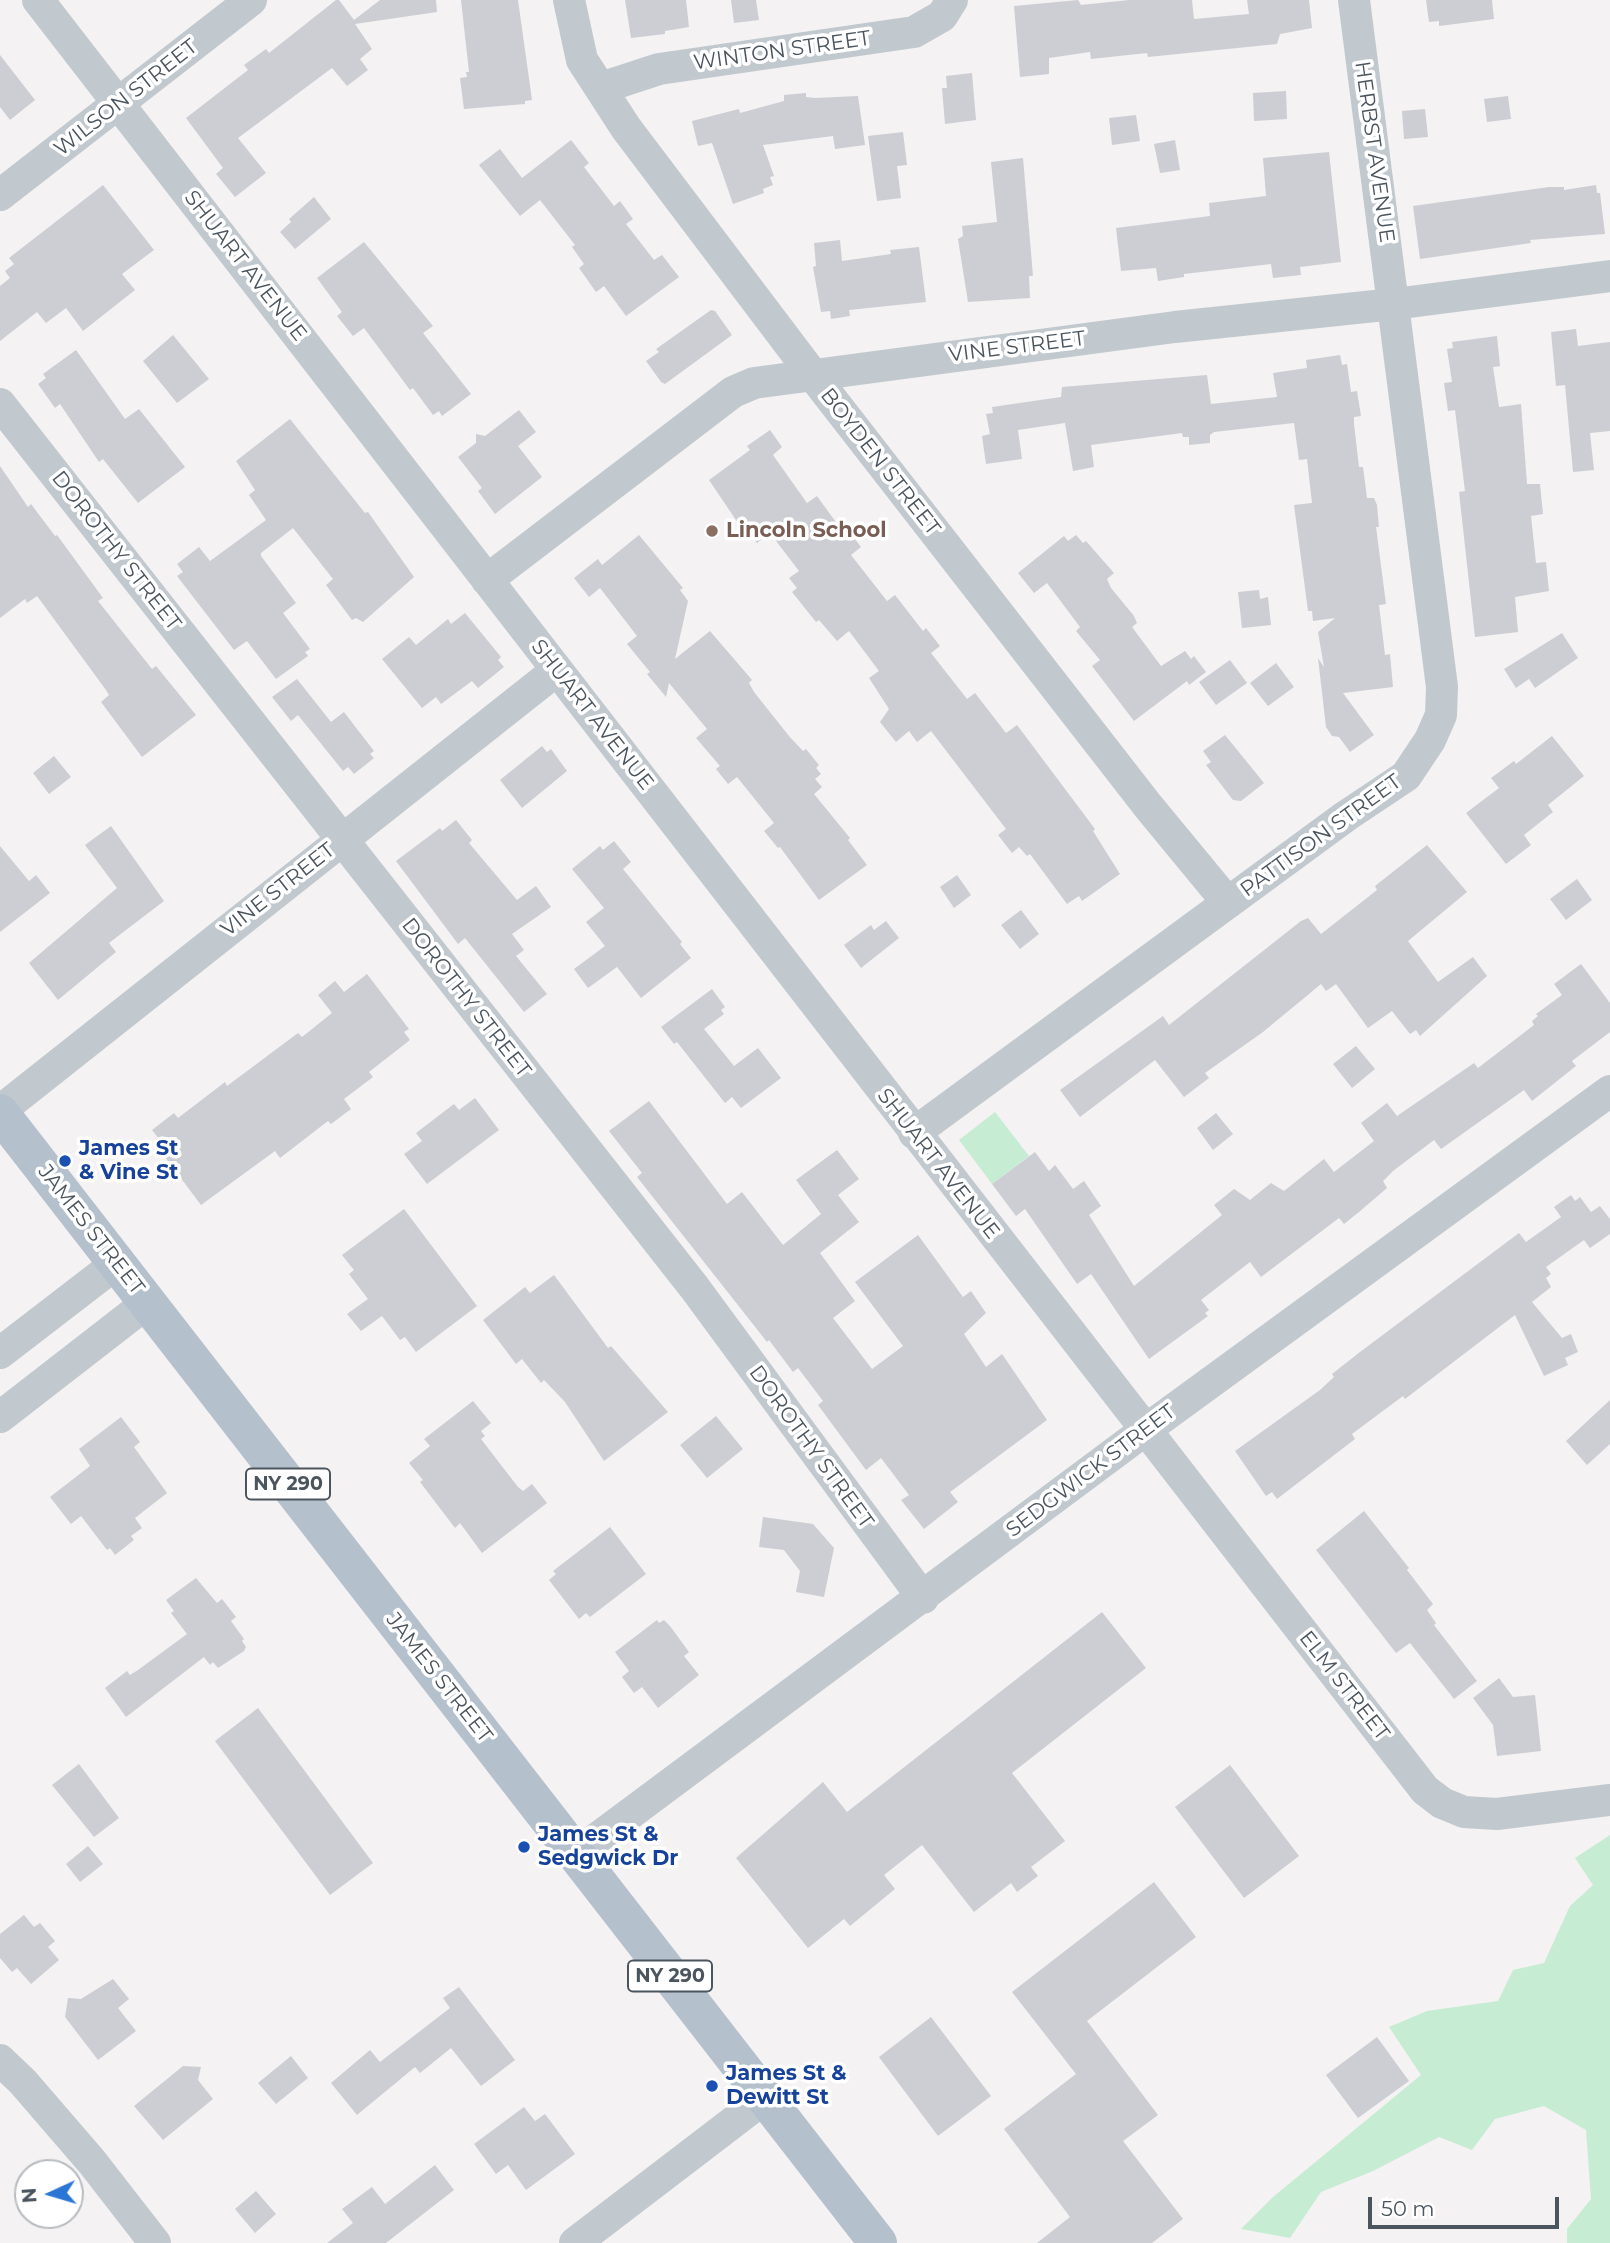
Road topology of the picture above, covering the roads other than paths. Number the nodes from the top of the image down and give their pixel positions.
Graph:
1 (38, 0) edge
2 (251, 0) edge
3 (569, 0) edge
4 (953, 0) edge
5 (1354, 0) edge
6 (601, 88) junction
7 (118, 103) junction
8 (0, 195) edge
9 (1610, 276) edge
10 (1394, 304) junction
11 (811, 374) junction
12 (0, 404) edge
13 (487, 580) junction
14 (557, 670) junction
15 (341, 840) junction
16 (1228, 903) junction
17 (1610, 1091) edge
18 (0, 1112) edge
19 (914, 1133) junction
20 (117, 1264) junction
21 (147, 1303) junction
22 (0, 1353) edge
23 (0, 1417) edge
24 (1144, 1431) junction
25 (923, 1598) junction
26 (1610, 1800) edge
27 (576, 1854) junction
28 (0, 2060) edge
29 (765, 2097) junction
30 (155, 2243) edge
31 (575, 2243) edge
32 (878, 2243) edge

1 - 7 street, SHUART AVENUE
2 - 7 street, WILSON STREET
3 - 6 street, BOYDEN STREET
4 - 6 street, WINTON STREET
5 - 10 street, HERBST AVENUE
6 - 11 street, BOYDEN STREET
7 - 8 street, WILSON STREET
7 - 13 street, SHUART AVENUE
9 - 10 street, VINE STREET
10 - 11 street, VINE STREET
10 - 16 street, PATTISON STREET
11 - 13 street, VINE STREET
11 - 16 street, BOYDEN STREET
12 - 15 street, DOROTHY STREET
13 - 14 street, SHUART AVENUE
14 - 15 street, VINE STREET
14 - 19 street, SHUART AVENUE
15 - 18 street, VINE STREET
15 - 25 street, DOROTHY STREET
16 - 19 street, PATTISON STREET
17 - 24 street, SEDGWICK STREET
18 - 20 main road, JAMES STREET / NY 290
19 - 24 street, SHUART AVENUE
20 - 21 main road, JAMES STREET / NY 290
20 - 22 street
21 - 23 street
21 - 27 main road, JAMES STREET / NY 290
24 - 25 street, SEDGWICK STREET
24 - 26 street, ELM STREET
25 - 27 street, SEDGWICK STREET
27 - 29 main road, JAMES STREET / NY 290
28 - 30 street
29 - 31 street
29 - 32 main road, JAMES STREET / NY 290

